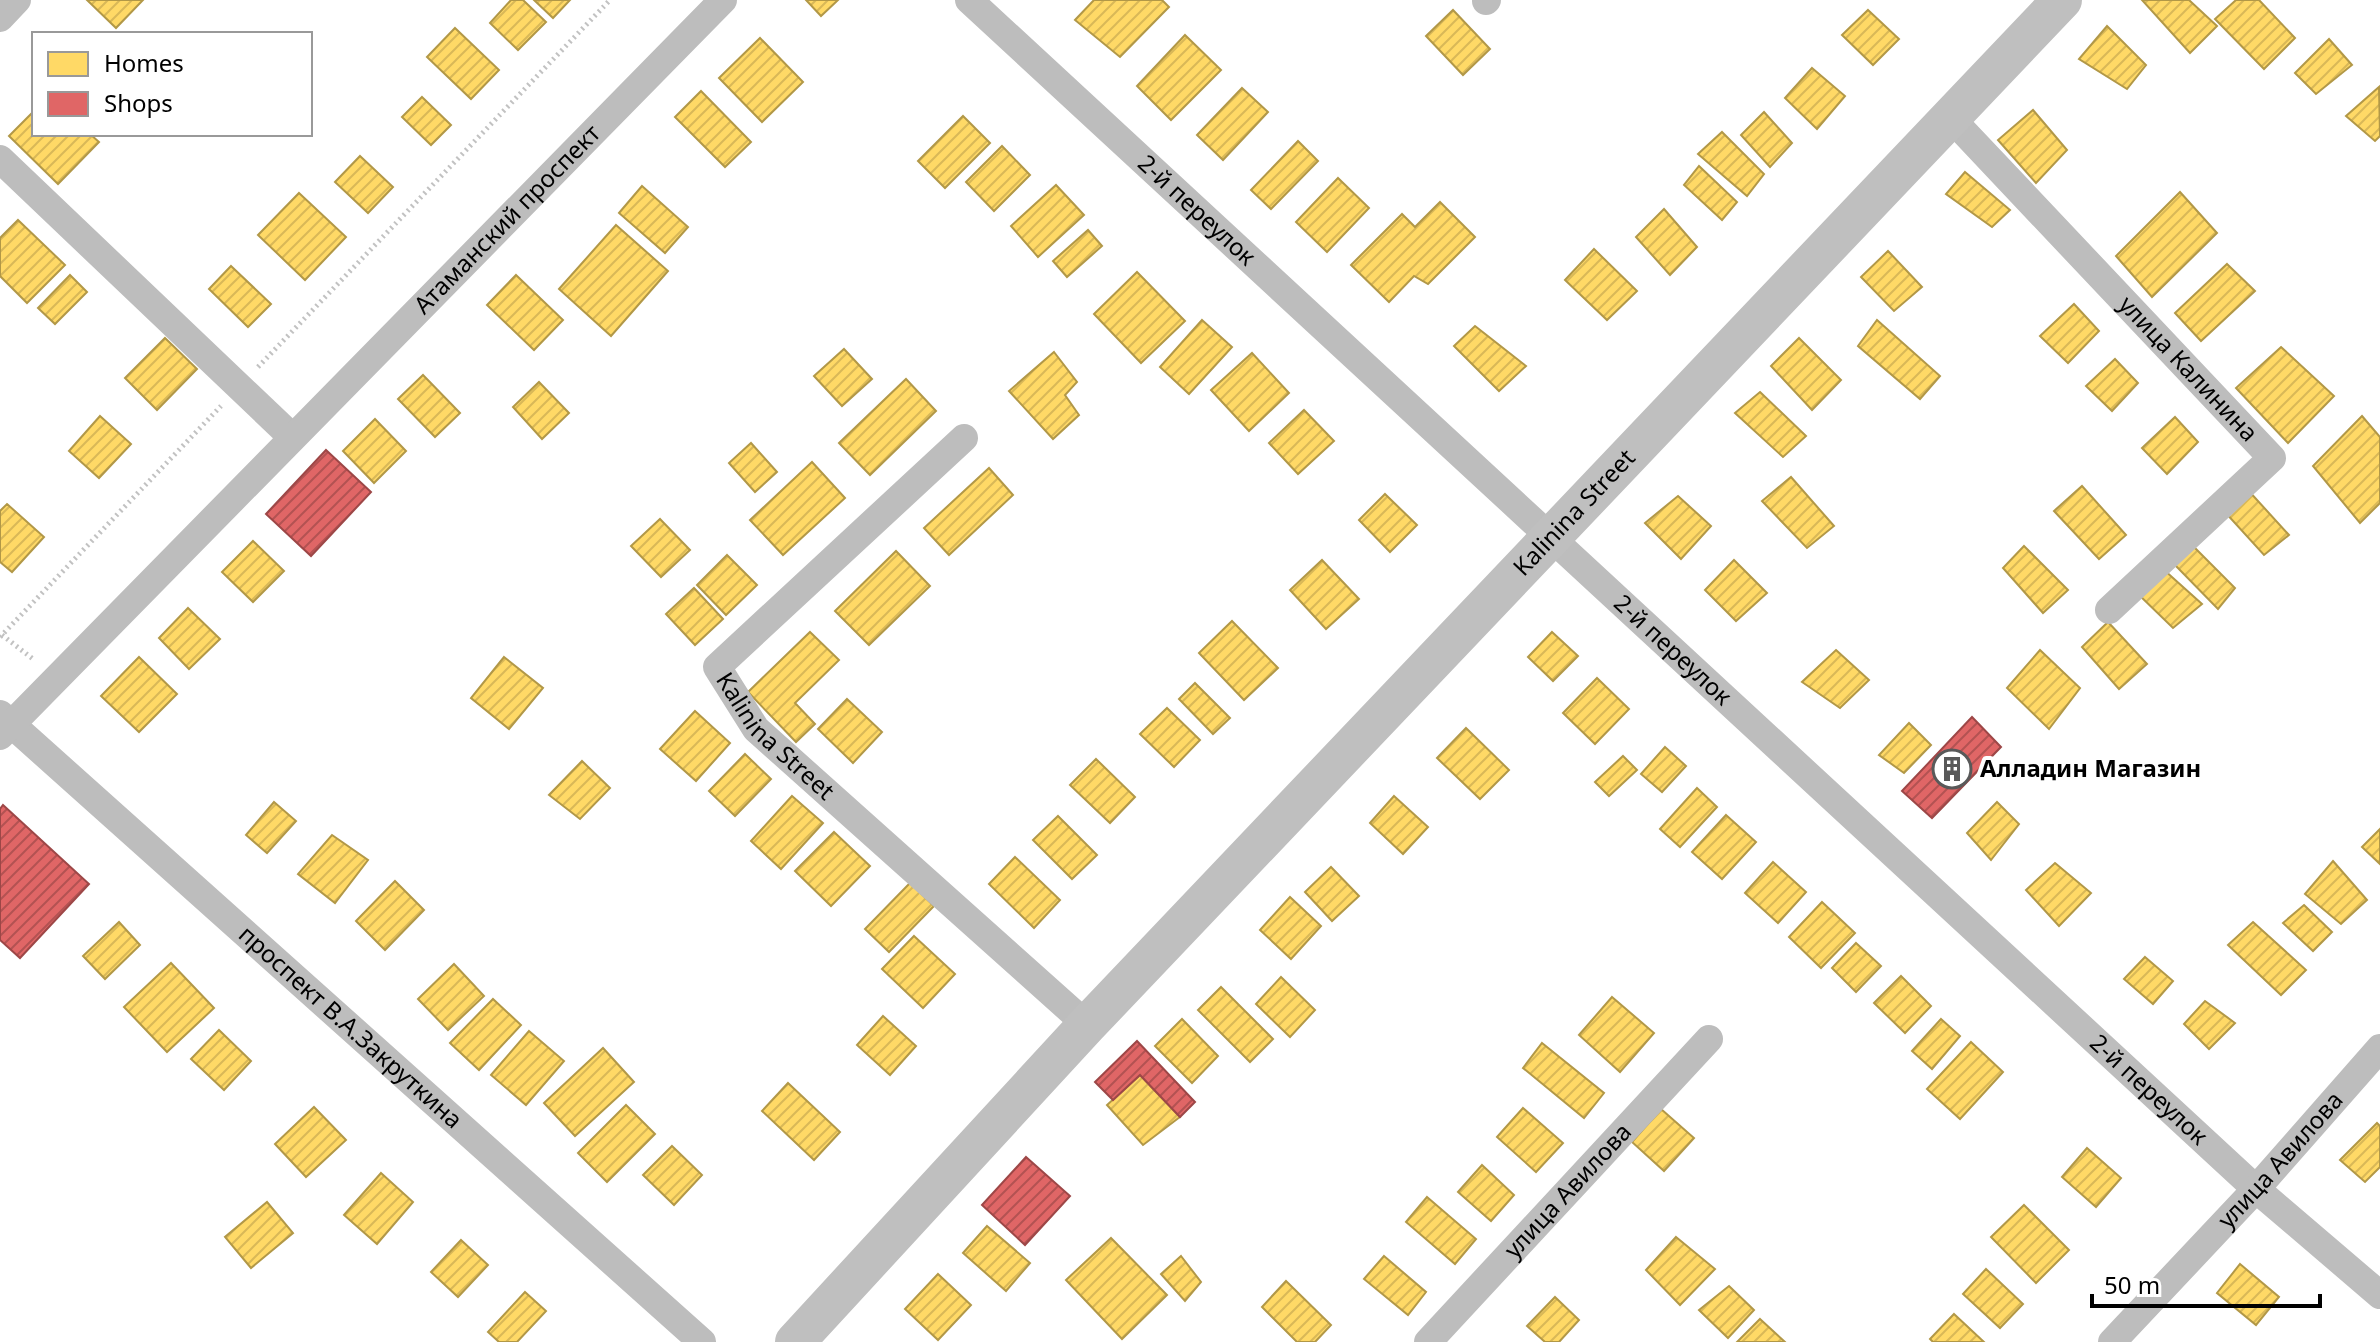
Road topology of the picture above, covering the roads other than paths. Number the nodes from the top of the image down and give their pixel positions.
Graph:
1 (17, 0) edge
2 (723, 0) edge
3 (969, 0) edge
4 (2062, 0) edge
5 (0, 18) edge
6 (1949, 116) junction
7 (0, 159) edge
8 (292, 437) junction
9 (964, 438) dead end
10 (1553, 538) junction
11 (2109, 610) dead end
12 (4, 725) edge
13 (1087, 1025) junction
14 (1709, 1039) dead end
15 (2380, 1048) edge
16 (2256, 1189) junction
17 (2380, 1295) edge
18 (702, 1342) edge
19 (795, 1342) edge
20 (1428, 1342) edge
21 (2112, 1342) edge

1 - 5 street
2 - 8 street, Атаманский проспект
3 - 10 street, 2-й переулок
4 - 6 main road, Kalinina Street
6 - 10 main road, Kalinina Street
6 - 11 street, улица Калинина
7 - 8 street
8 - 12 street, Атаманский проспект
9 - 13 street, Kalinina Street
10 - 13 main road, Kalinina Street
10 - 16 street, 2-й переулок
12 - 18 street, проспект В.А.Закруткина
13 - 19 main road, Kalinina Street
14 - 20 street, улица Авилова
15 - 16 street, улица Авилова
16 - 17 street, 2-й переулок
16 - 21 street, улица Авилова

